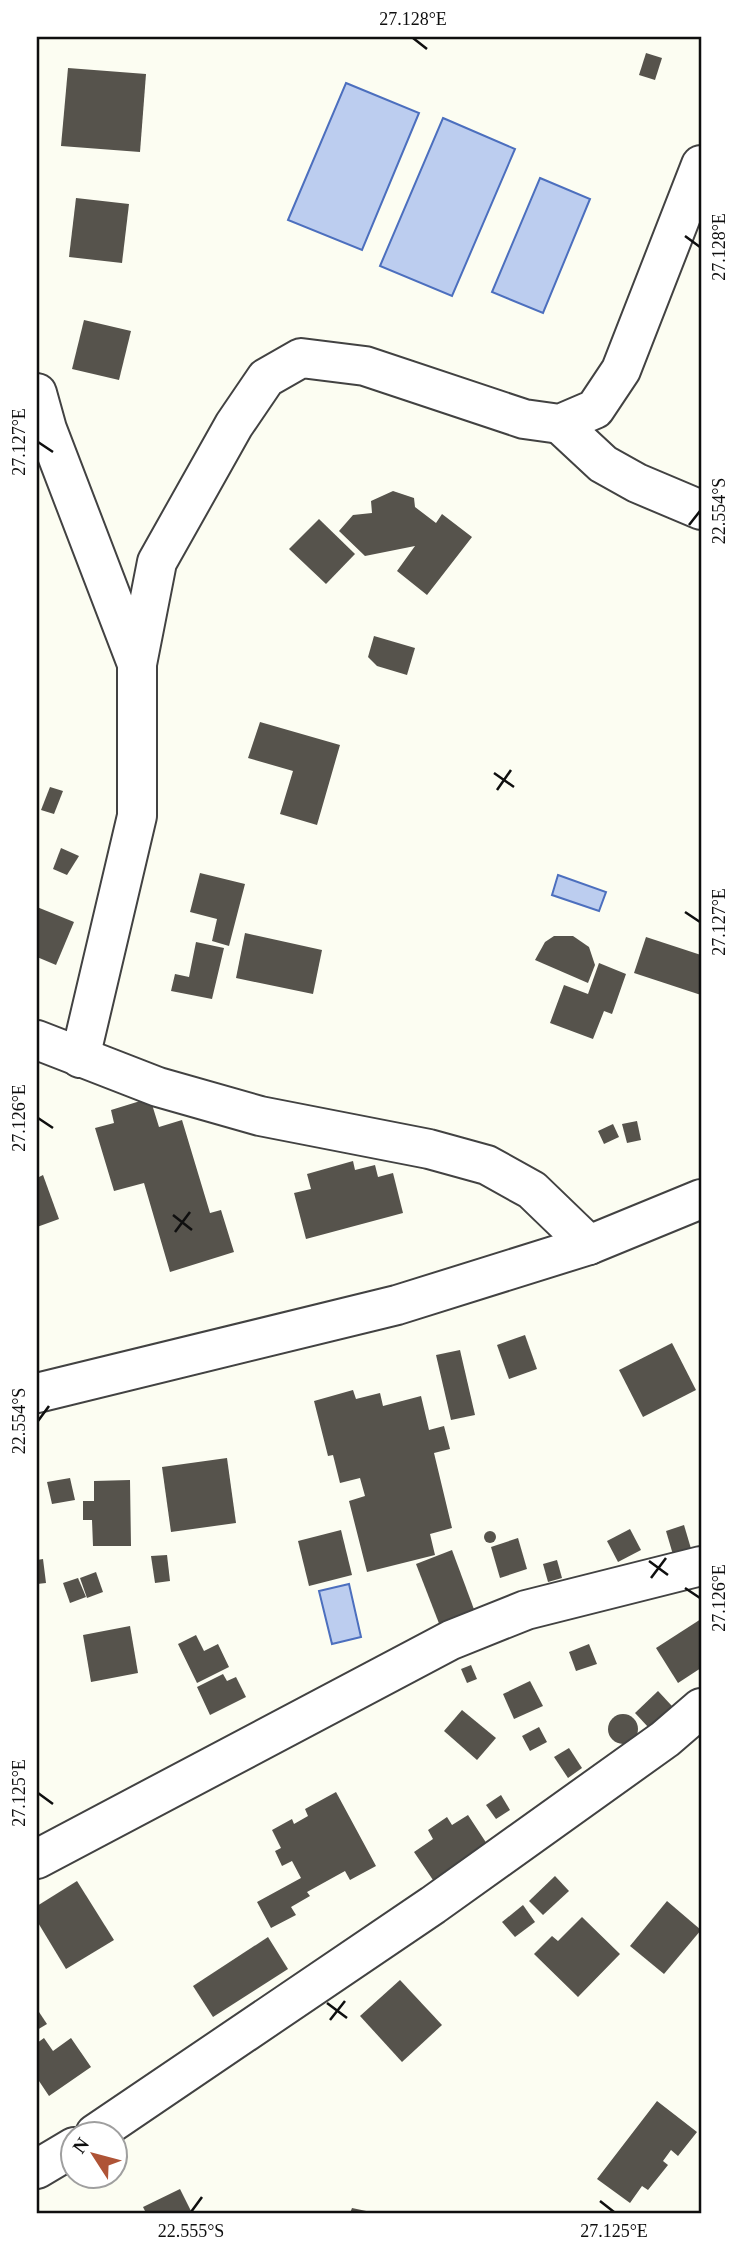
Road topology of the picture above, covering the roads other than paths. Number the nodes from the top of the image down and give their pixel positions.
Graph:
1 (701, 165) edge
2 (37, 393) edge
3 (560, 424) junction
4 (701, 510) edge
5 (137, 664) junction
6 (37, 1040) edge
7 (80, 1058) junction
8 (701, 1199) edge
9 (589, 1245) junction
10 (37, 1393) edge
11 (701, 1566) edge
12 (701, 1708) edge
13 (37, 1859) edge
14 (115, 2120) edge
15 (60, 2155) edge
16 (37, 2169) edge

1 - 3 street
2 - 5 street
3 - 4 street
3 - 5 street
5 - 7 street
6 - 7 street
7 - 9 street
8 - 9 street
9 - 10 street
11 - 13 street
12 - 14 street
15 - 16 street

